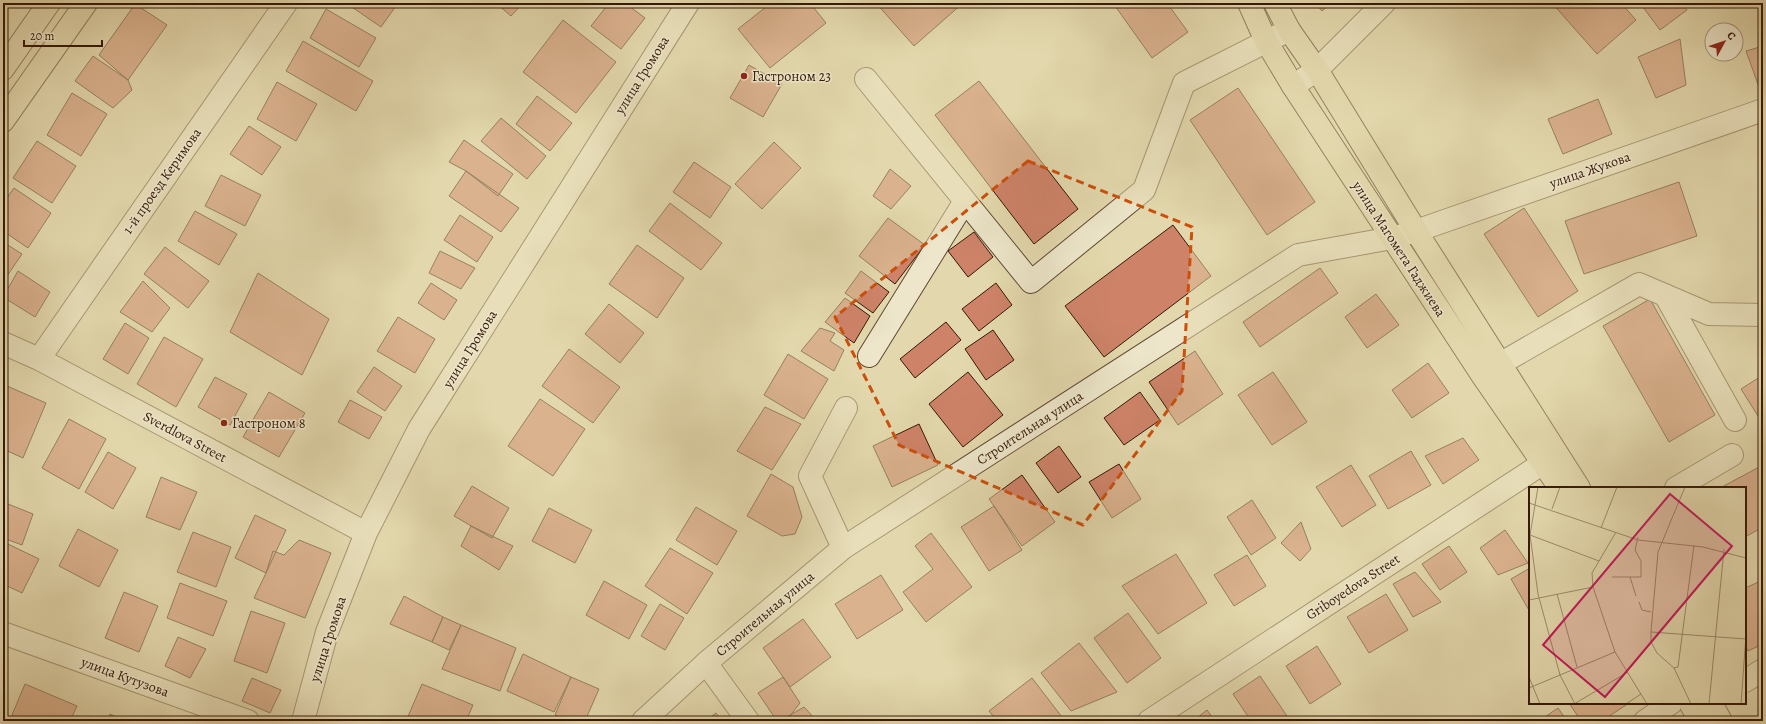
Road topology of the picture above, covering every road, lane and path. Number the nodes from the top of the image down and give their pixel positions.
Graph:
1 (49, 3) edge
2 (86, 3) edge
3 (286, 3) edge
4 (1249, 3) edge
5 (1276, 3) edge
6 (1384, 3) edge
7 (684, 4) edge
8 (1290, 30) junction
9 (1266, 41) junction
10 (3, 69) edge
11 (1317, 70) junction
12 (866, 79) dead end
13 (1293, 86) junction
14 (1763, 110) edge
15 (3, 121) edge
16 (965, 200) junction
17 (1416, 231) junction
18 (1392, 238) junction
19 (1665, 295) junction
20 (1763, 315) edge
21 (3, 343) edge
22 (869, 356) dead end
23 (39, 359) junction
24 (1490, 369) junction
25 (846, 408) dead end
26 (1735, 420) dead end
27 (1732, 456) dead end
28 (1550, 458) junction
29 (1560, 487) edge
30 (1578, 487) edge
31 (1678, 487) edge
32 (366, 533) junction
33 (843, 548) junction
34 (3, 633) edge
35 (706, 663) junction
36 (1763, 670) edge
37 (1746, 680) edge
38 (1670, 704) edge
39 (1701, 708) edge
40 (248, 721) edge
41 (303, 721) edge
42 (643, 721) edge
43 (748, 721) edge
44 (1149, 721) edge
45 (1645, 721) edge
46 (1721, 721) edge

1 - 10 main road
2 - 15 main road
3 - 23 street, 1-й проезд Керимова
4 - 9 main road, улица Магомета Гаджиева
5 - 8 main road, улица Магомета Гаджиева
6 - 11 street
7 - 32 street, улица Громова
8 - 9 street
8 - 11 main road, улица Магомета Гаджиева
9 - 13 main road, улица Магомета Гаджиева
9 - 16 street
11 - 13 street
11 - 17 main road, улица Магомета Гаджиева
12 - 16 street
13 - 18 main road, улица Магомета Гаджиева
14 - 17 street, улица Жукова
16 - 22 street
17 - 18 street, Строительная улица
17 - 24 main road, улица Магомета Гаджиева
18 - 24 main road, улица Магомета Гаджиева
18 - 33 street, Строительная улица
19 - 20 street
19 - 24 street
19 - 26 street
21 - 23 street, Sverdlova Street
23 - 32 street, Sverdlova Street
24 - 28 main road, улица Магомета Гаджиева
25 - 33 street
27 - 31 street
28 - 29 main road, улица Магомета Гаджиева
28 - 30 main road, улица Магомета Гаджиева
28 - 44 street, Griboyedova Street
32 - 41 street, улица Громова
33 - 35 street, Строительная улица
34 - 40 street, улица Кутузова
35 - 42 street, Строительная улица
35 - 43 street
36 - 37 street
38 - 45 street
39 - 46 main road

